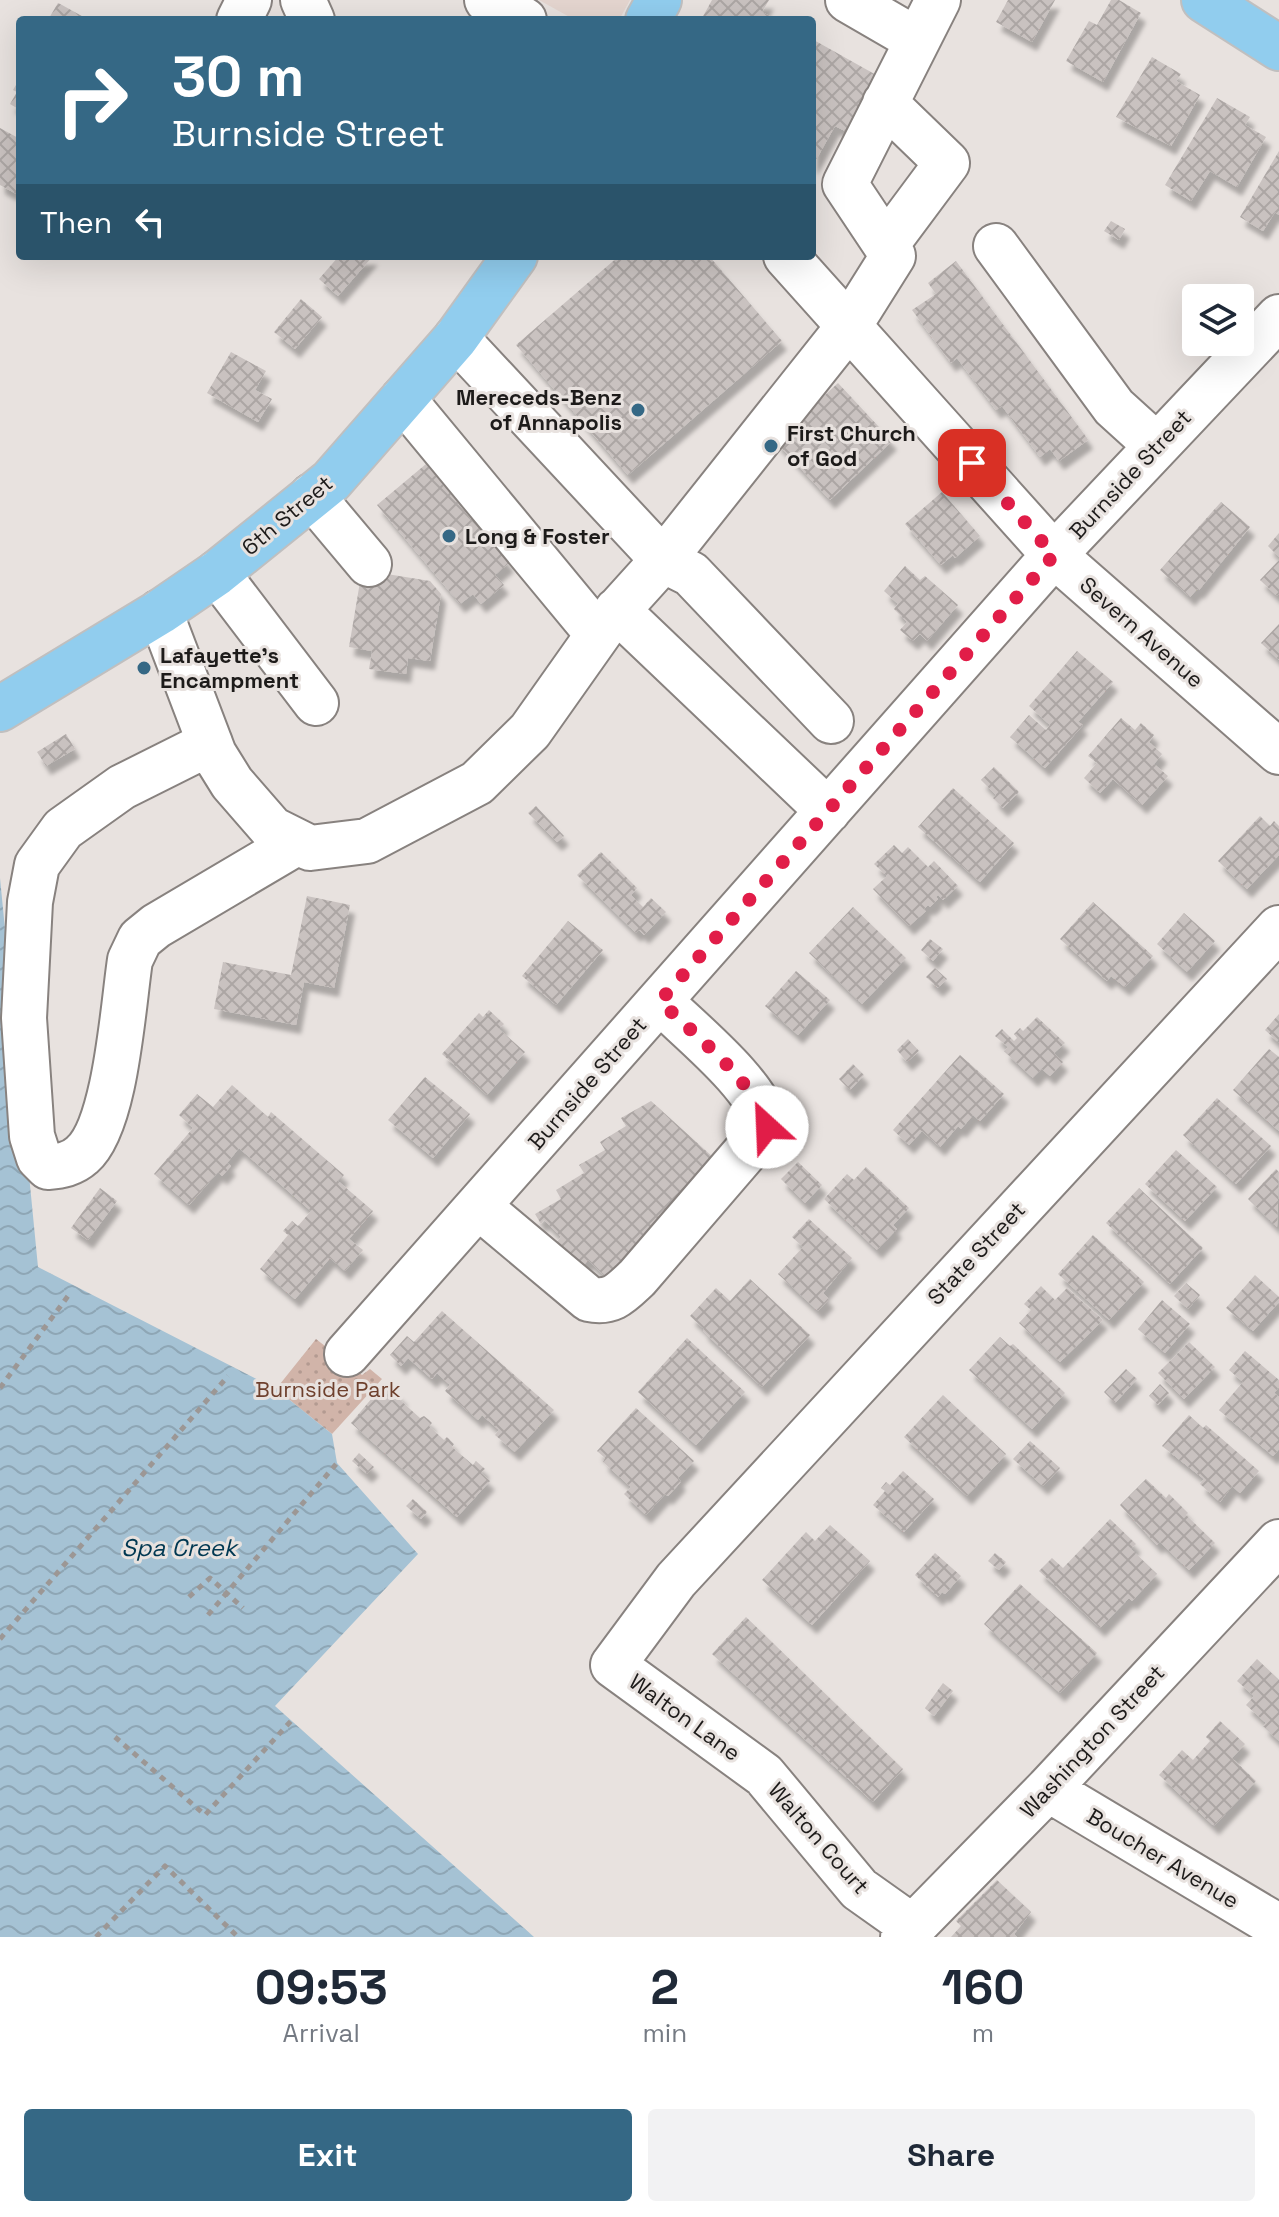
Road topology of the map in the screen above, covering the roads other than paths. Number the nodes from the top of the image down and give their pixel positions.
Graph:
1 (848, 0) edge
2 (938, 0) edge
3 (1204, 0) edge
4 (917, 40) junction
5 (1279, 48) edge
6 (885, 103) junction
7 (886, 245) junction
8 (996, 246) dead end
9 (507, 260) edge
10 (790, 260) edge
11 (1279, 317) edge
12 (849, 326) junction
13 (456, 338) junction
14 (403, 399) junction
15 (1157, 446) junction
16 (312, 496) junction
17 (1054, 555) junction
18 (663, 560) junction
19 (369, 564) dead end
20 (217, 573) junction
21 (160, 612) junction
22 (612, 616) junction
23 (316, 703) dead end
24 (0, 709) edge
25 (831, 721) dead end
26 (210, 743) junction
27 (1279, 752) edge
28 (828, 811) junction
29 (298, 842) junction
30 (1279, 928) edge
31 (660, 1001) junction
32 (478, 1206) junction
33 (347, 1354) dead end
34 (1279, 1542) edge
35 (676, 1580) joint
36 (764, 1775) joint
37 (1048, 1789) junction
38 (1279, 1927) edge
39 (909, 1932) edge

1 - 4 street
2 - 4 street
3 - 5 main road
4 - 6 street
6 - 7 street
6 - 7 street
7 - 12 street
8 - 15 street
9 - 13 main road, 6th Street
10 - 12 street, Severn Avenue
11 - 15 street, Burnside Street
12 - 17 street, Severn Avenue
12 - 18 street
13 - 14 main road, 6th Street
13 - 18 street
14 - 16 main road, 6th Street
14 - 22 street
15 - 17 street, Burnside Street
16 - 19 street
16 - 20 main road, 6th Street
17 - 27 street, Severn Avenue
17 - 28 street, Burnside Street
18 - 22 street
18 - 25 street
20 - 21 main road, 6th Street
20 - 23 street
21 - 24 main road, 6th Street
21 - 26 street
22 - 28 street
22 - 29 street
26 - 29 street
26 - 29 street
28 - 31 street, Burnside Street
30 - 35 street, State Street
31 - 32 street, Burnside Street
31 - 32 street
32 - 33 street, Burnside Street
34 - 37 street, Washington Street
35 - 36 street, Walton Lane
36 - 39 street, Walton Court
37 - 38 street, Boucher Avenue
37 - 39 street, Washington Street

